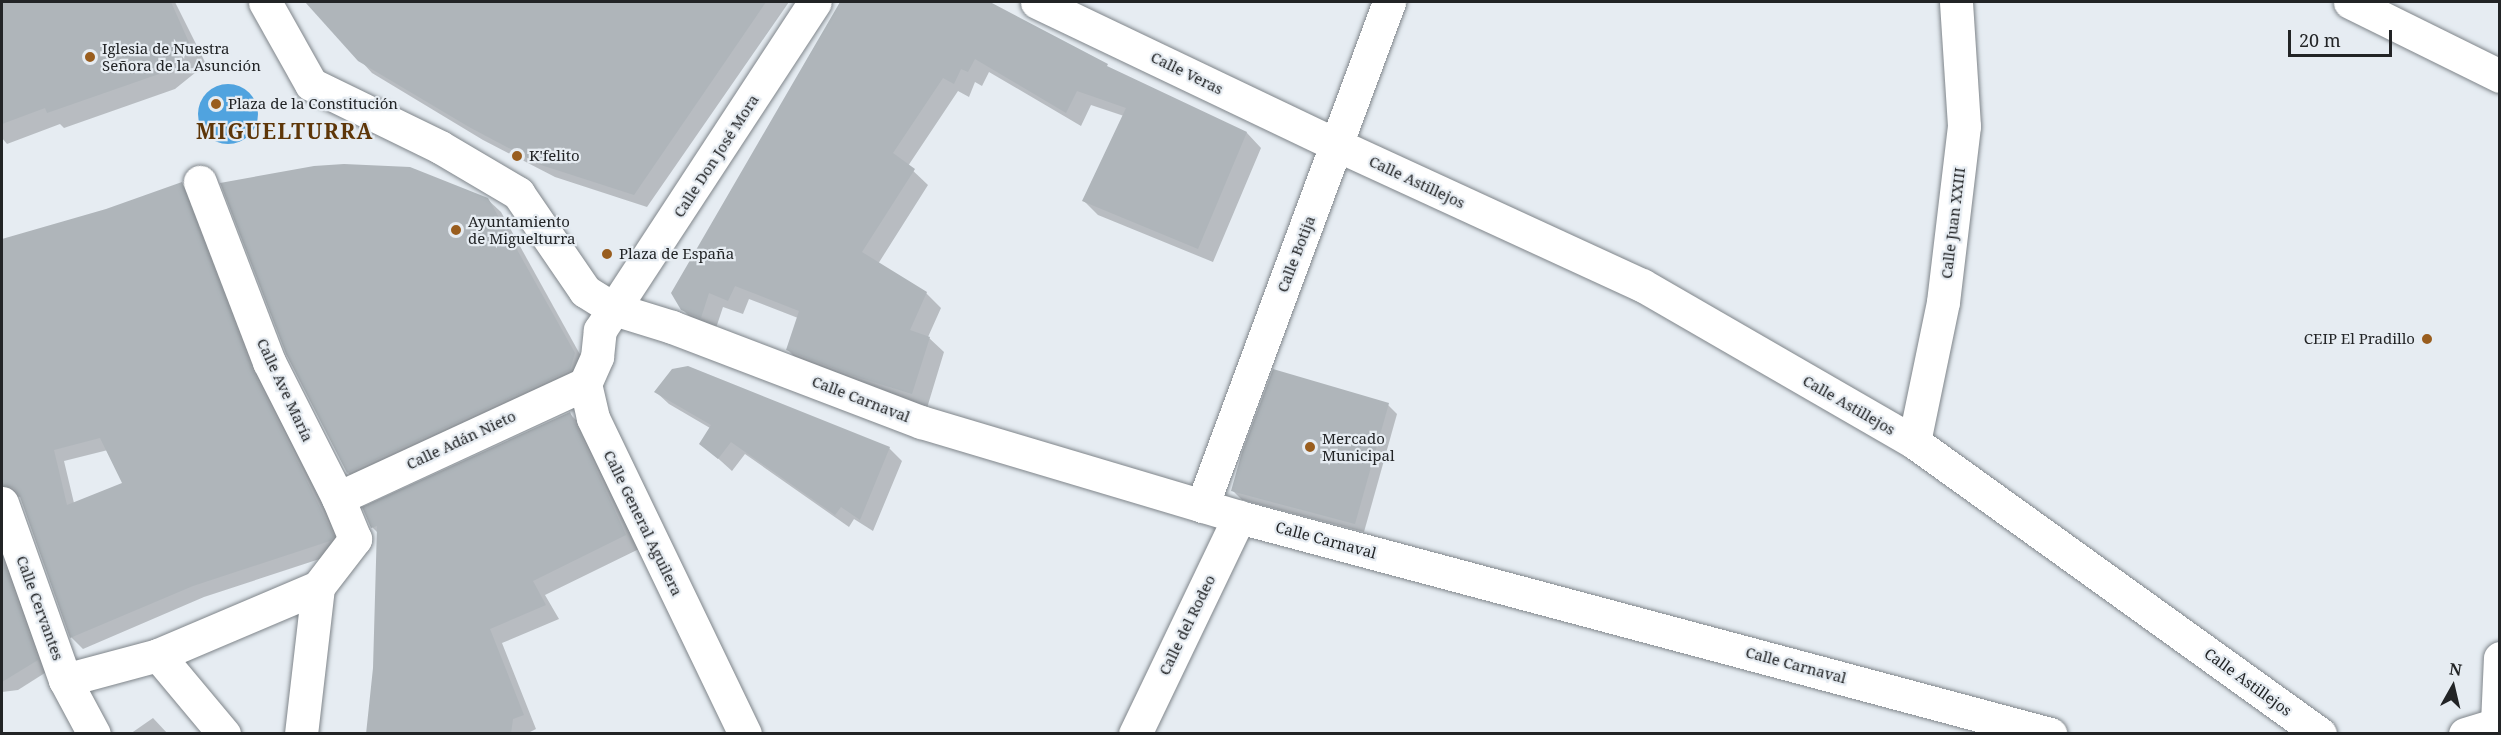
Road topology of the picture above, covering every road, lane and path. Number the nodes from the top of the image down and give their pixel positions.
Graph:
1 (815, 2) edge
2 (1037, 2) edge
3 (1389, 2) edge
4 (1956, 2) edge
5 (2350, 2) edge
6 (270, 4) edge
7 (2499, 76) edge
8 (1336, 145) junction
9 (200, 182) dead end
10 (614, 309) junction
11 (585, 384) junction
12 (1914, 442) junction
13 (338, 498) junction
14 (2, 503) edge
15 (1202, 506) junction
16 (1239, 517) junction
17 (318, 587) junction
18 (158, 655) junction
19 (2499, 658) edge
20 (65, 680) junction
21 (2498, 723) edge
22 (94, 734) edge
23 (224, 734) edge
24 (301, 734) edge
25 (745, 734) edge
26 (1135, 734) edge
27 (2050, 734) edge
28 (2320, 734) edge
29 (2465, 734) edge

1 - 10 street, Calle Don José Mora
2 - 8 street, Calle Veras
3 - 8 street, Calle Botija
4 - 12 street, Calle Juan XXIII
5 - 7 street
6 - 10 street, Calle Carnaval
8 - 12 street, Calle Astillejos
8 - 15 street, Calle Botija
9 - 13 street, Calle Ave María
10 - 11 street
10 - 15 street, Calle Carnaval
11 - 13 street, Calle Adán Nieto
11 - 25 street, Calle General Aguilera
12 - 28 street, Calle Astillejos
13 - 17 street, Calle Ave María
14 - 20 street, Calle Cervantes
15 - 16 street, Calle Carnaval
16 - 26 street, Calle del Rodeo
16 - 27 street, Calle Carnaval
17 - 18 street
17 - 24 street
18 - 20 street
18 - 23 street
19 - 21 street
20 - 22 street, Calle Cervantes
21 - 29 street

